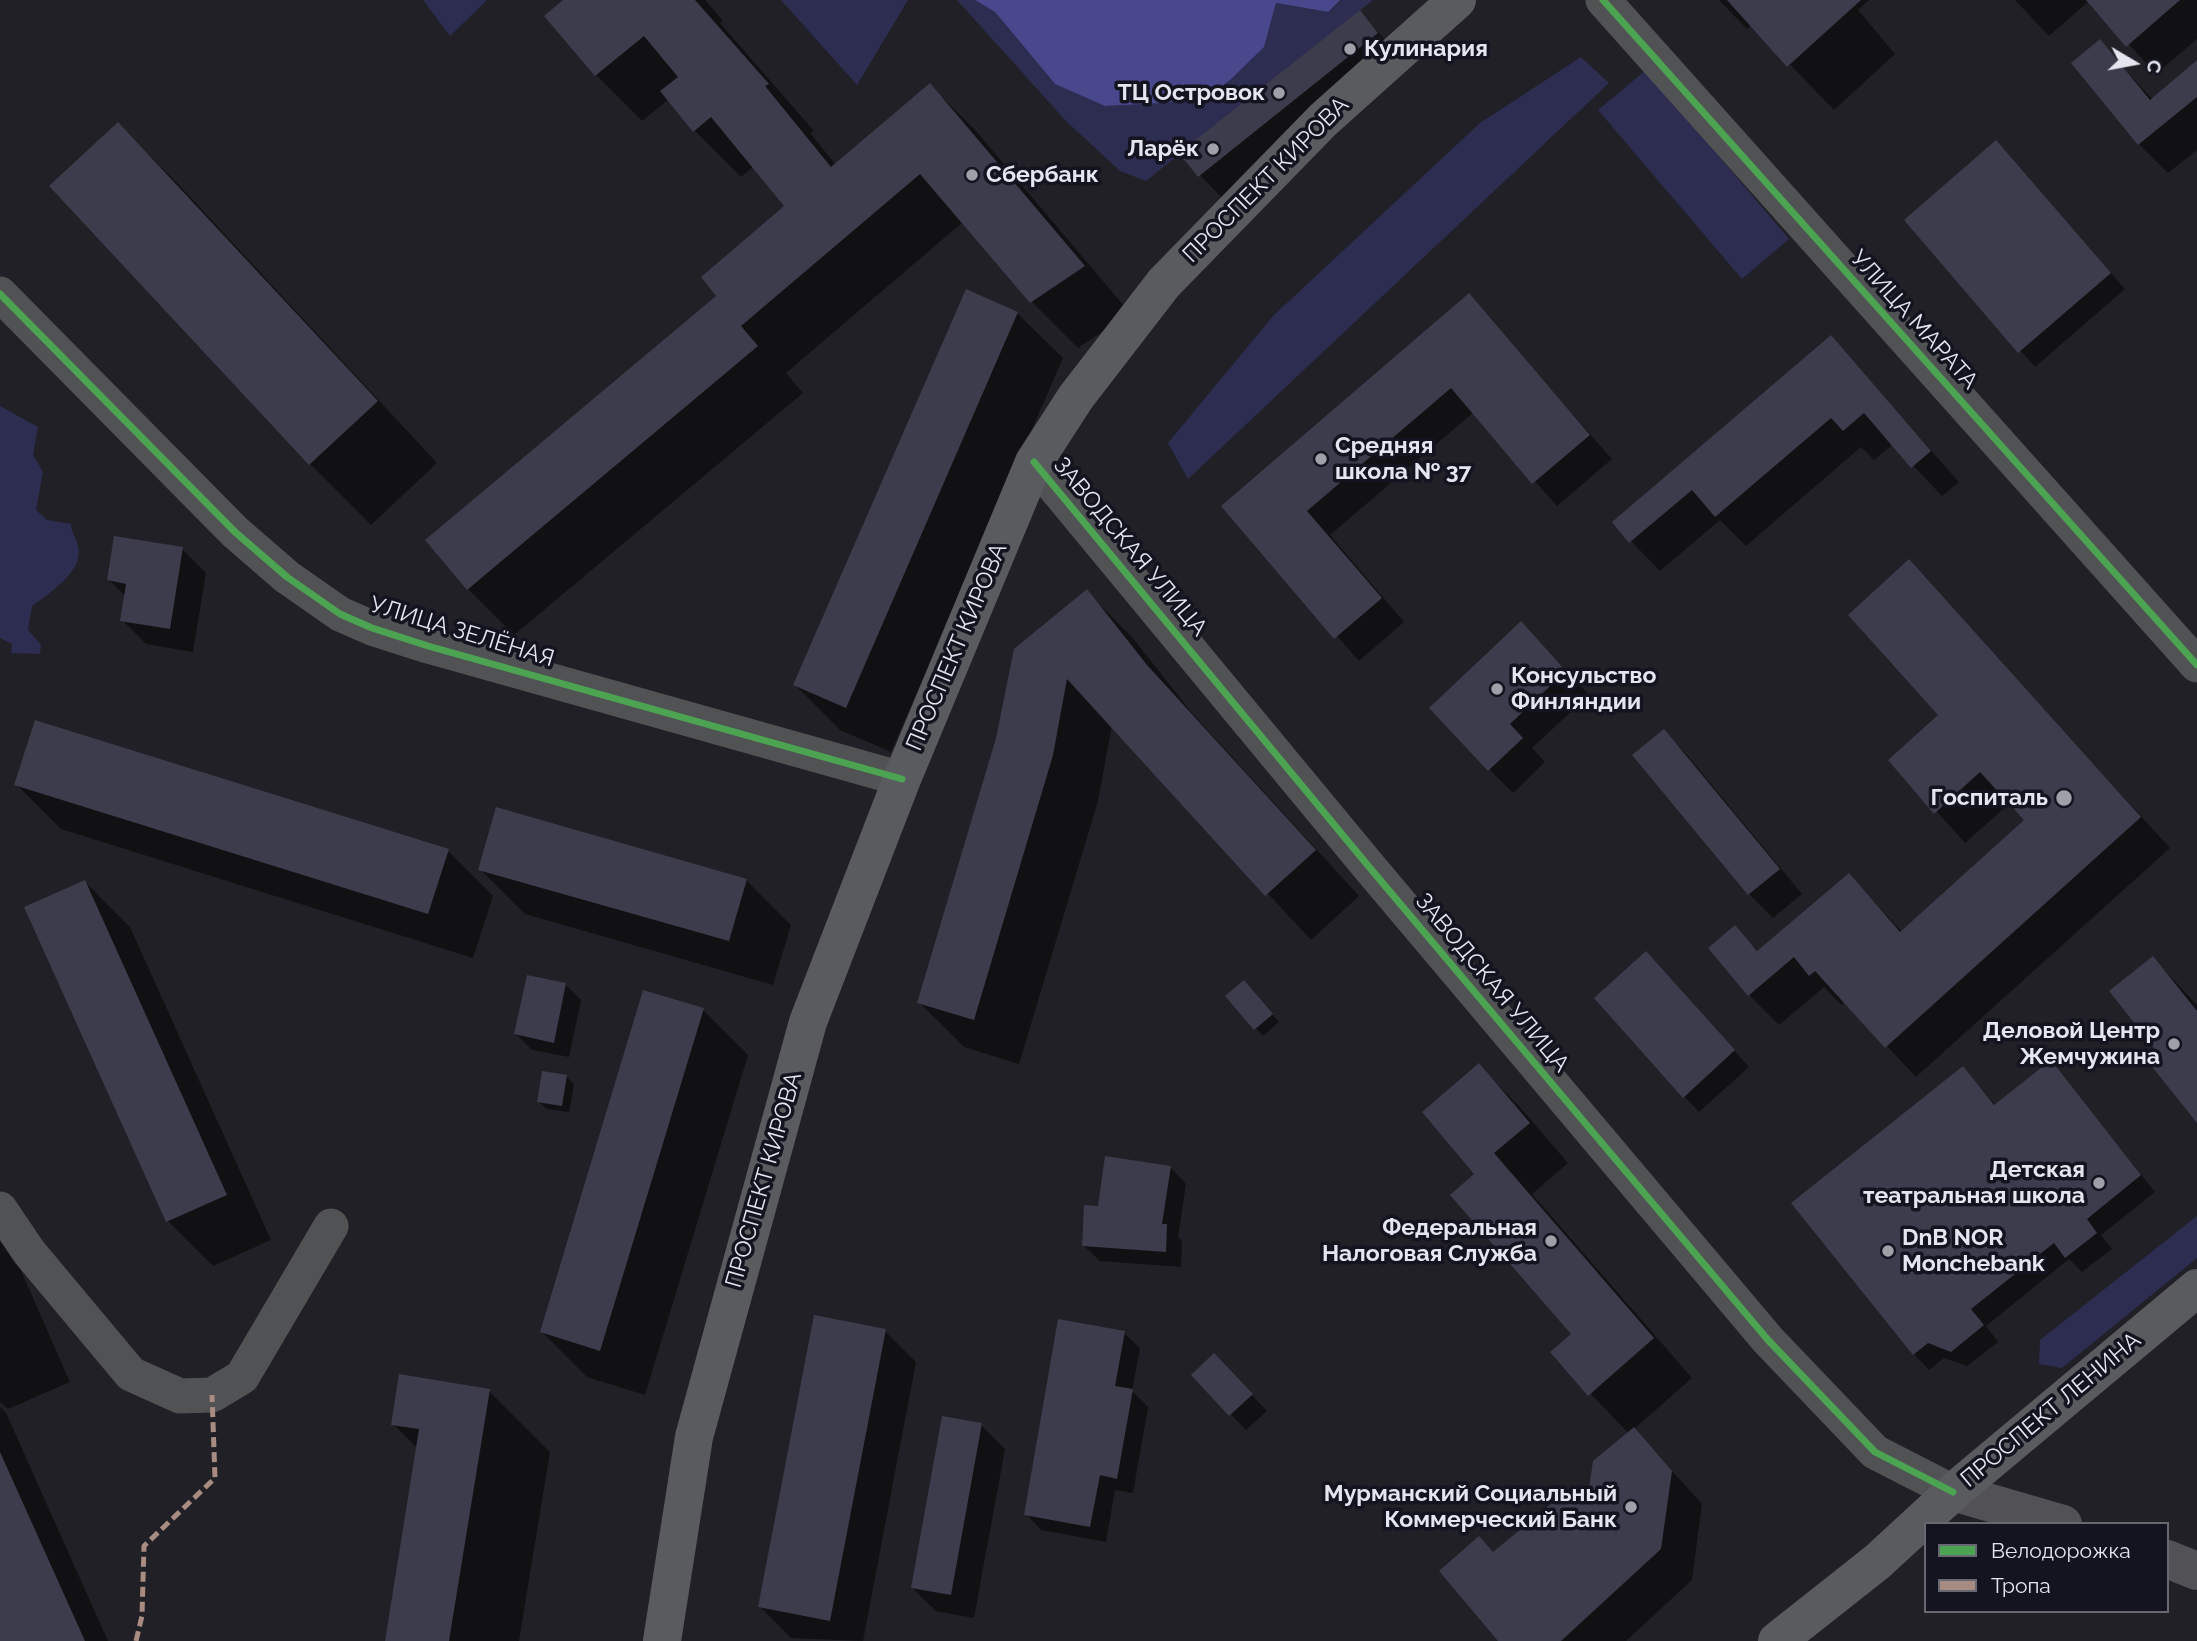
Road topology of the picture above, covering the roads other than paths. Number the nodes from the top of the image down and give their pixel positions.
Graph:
1 (1457, 0) edge
2 (1603, 0) edge
3 (0, 294) edge
4 (1034, 462) junction
5 (2197, 664) edge
6 (902, 779) junction
7 (0, 1209) edge
8 (331, 1226) dead end
9 (2197, 1288) edge
10 (1953, 1492) junction
11 (2056, 1522) edge
12 (2169, 1560) edge
13 (2197, 1571) edge
14 (662, 1641) edge
15 (1777, 1641) edge

1 - 4 main road, ПРОСПЕКТ КИРОВА
2 - 5 street, УЛИЦА МАРАТА
3 - 6 street, УЛИЦА ЗЕЛЁНАЯ
4 - 6 main road, ПРОСПЕКТ КИРОВА
4 - 10 street, ЗАВОДСКАЯ УЛИЦА
6 - 14 main road, ПРОСПЕКТ КИРОВА
7 - 8 street
9 - 10 main road, ПРОСПЕКТ ЛЕНИНА
10 - 11 main road
10 - 15 main road, ПРОСПЕКТ ЛЕНИНА
12 - 13 main road

